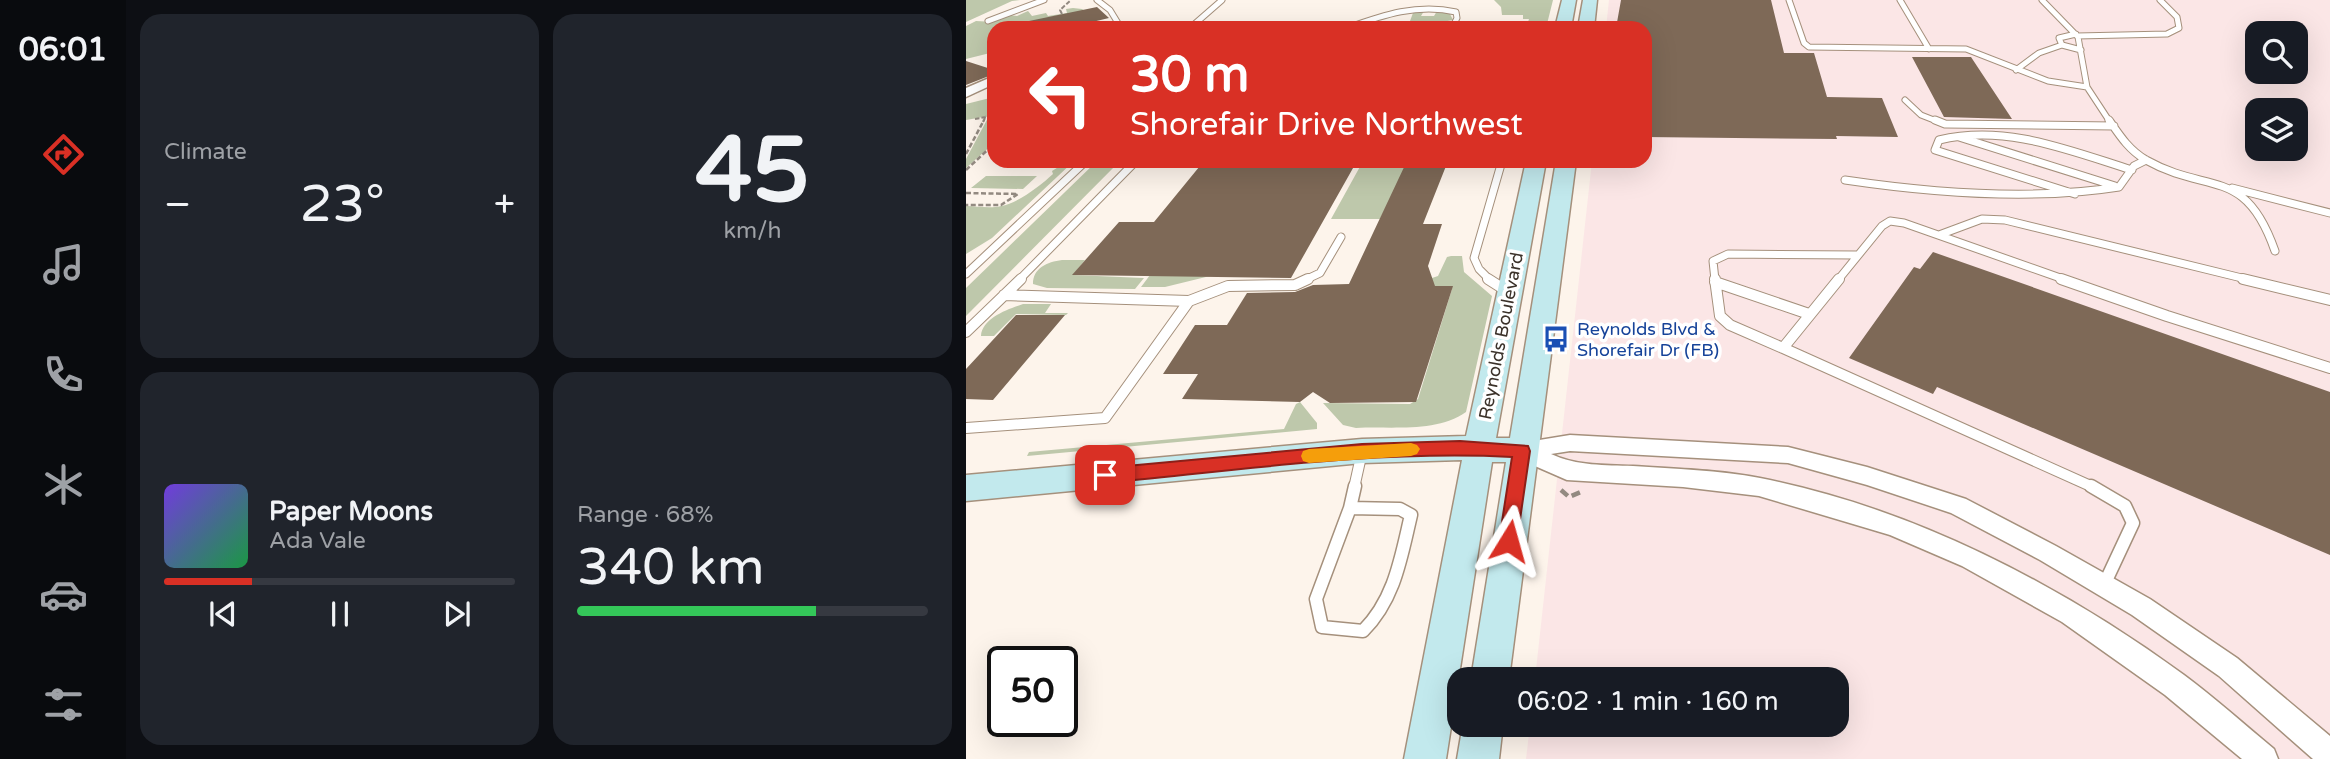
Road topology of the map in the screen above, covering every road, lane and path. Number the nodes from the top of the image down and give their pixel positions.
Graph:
1 (1044, 0) edge
2 (1071, 0) edge
3 (1097, 0) edge
4 (1222, 0) edge
5 (1569, 0) edge
6 (1590, 0) edge
7 (1789, 0) edge
8 (1900, 0) edge
9 (2042, 0) edge
10 (2161, 0) edge
11 (1062, 14) dead end
12 (988, 21) dead end
13 (1117, 21) edge
14 (1198, 21) edge
15 (1367, 21) edge
16 (1456, 21) edge
17 (1564, 21) edge
18 (1587, 21) edge
19 (2076, 35) junction
20 (2062, 45) junction
21 (1929, 49) junction
22 (2081, 50) junction
23 (2016, 70) junction
24 (987, 83) edge
25 (2087, 87) junction
26 (966, 93) edge
27 (987, 98) edge
28 (1906, 100) dead end
29 (966, 102) edge
30 (975, 119) dead end
31 (2114, 127) junction
32 (1953, 135) junction
33 (987, 150) edge
34 (966, 154) edge
35 (2146, 160) junction
36 (1079, 168) edge
37 (1129, 168) edge
38 (1500, 168) edge
39 (1535, 168) edge
40 (1565, 168) edge
41 (966, 170) edge
42 (2132, 170) junction
43 (1845, 180) dead end
44 (2119, 187) junction
45 (2229, 187) junction
46 (966, 193) edge
47 (2075, 194) junction
48 (2277, 197) junction
49 (966, 205) edge
50 (2330, 206) edge
51 (2330, 213) edge
52 (1939, 235) junction
53 (1341, 237) dead end
54 (2275, 251) dead end
55 (1857, 255) junction
56 (966, 274) edge
57 (1715, 282) junction
58 (1510, 294) junction
59 (1004, 295) junction
60 (2330, 300) edge
61 (1189, 301) junction
62 (1809, 314) junction
63 (966, 332) edge
64 (1783, 348) junction
65 (2330, 368) edge
66 (966, 428) edge
67 (1479, 449) junction
68 (1362, 451) junction
69 (1521, 451) junction
70 (966, 488) edge
71 (1561, 490) dead end
72 (1588, 490) dead end
73 (1350, 508) junction
74 (2104, 585) junction
75 (1492, 667) edge
76 (1481, 737) edge
77 (2330, 755) edge
78 (1425, 759) edge
79 (1478, 759) edge
80 (2264, 759) edge

1 - 12 lane
2 - 11 path
3 - 13 lane
4 - 14 lane
5 - 17 main road
6 - 18 main road
7 - 21 lane
8 - 21 lane
9 - 19 lane
10 - 19 lane
15 - 16 lane
19 - 20 lane
19 - 22 lane
20 - 22 lane
20 - 23 lane
21 - 23 lane
22 - 25 lane
23 - 25 lane
24 - 26 street
25 - 31 lane
27 - 29 street
28 - 31 lane
30 - 34 path
31 - 35 lane
32 - 42 lane
32 - 44 lane
32 - 47 lane
33 - 41 path
35 - 42 lane
35 - 45 lane
36 - 56 lane
37 - 59 lane
38 - 58 lane
39 - 58 main road, Reynolds Boulevard
40 - 69 main road, Reynolds Boulevard
42 - 44 lane
43 - 47 lane
44 - 47 lane
45 - 48 lane
45 - 54 lane
46 - 49 path
48 - 50 lane
48 - 51 lane
52 - 55 lane
52 - 60 lane
52 - 65 lane
53 - 61 lane
55 - 57 lane
55 - 62 lane
57 - 62 lane
57 - 64 lane
58 - 67 main road, Reynolds Boulevard
59 - 61 lane
59 - 63 lane
61 - 66 lane
62 - 64 lane
64 - 74 lane
67 - 68 main road
67 - 69 main road
67 - 78 main road, Reynolds Boulevard
68 - 70 main road
68 - 73 lane
69 - 74 street
69 - 75 main road, Reynolds Boulevard
69 - 80 street
71 - 72 path
73 - 73 lane
74 - 77 street
76 - 79 main road

